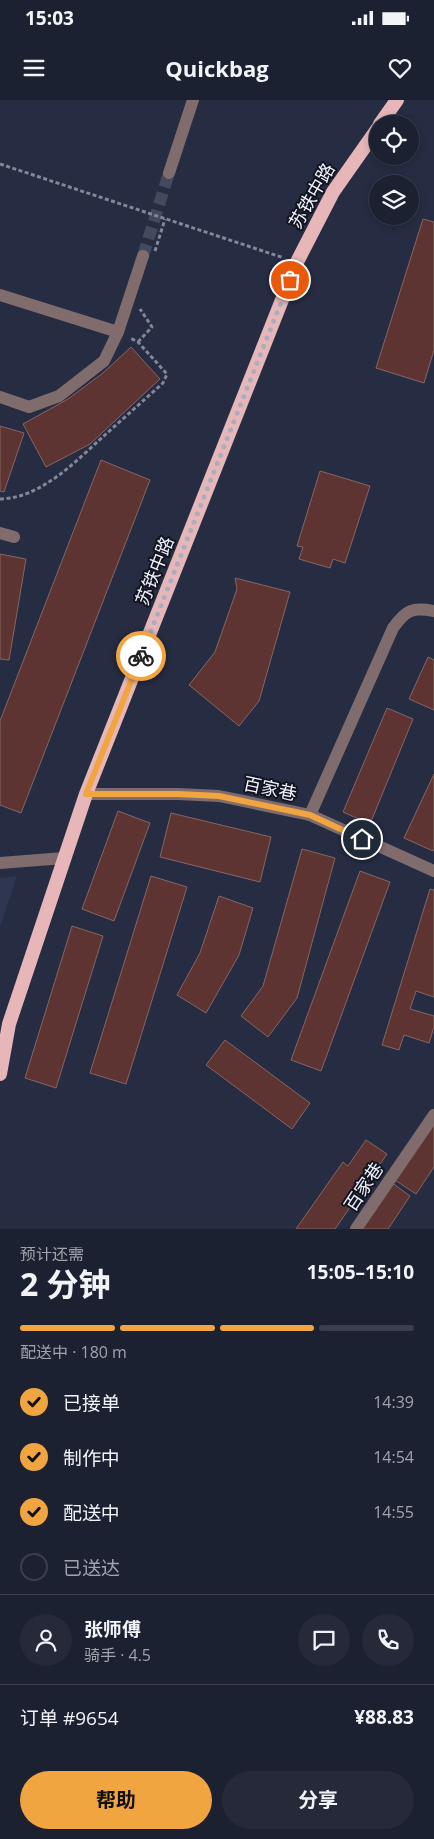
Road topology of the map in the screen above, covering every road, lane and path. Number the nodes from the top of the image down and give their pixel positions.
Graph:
1 (193, 100) edge
2 (397, 100) edge
3 (386, 115) edge
4 (369, 141) edge
5 (0, 164) edge
6 (169, 174) tunnel mouth
7 (165, 219) junction
8 (155, 252) dead end
9 (143, 256) tunnel mouth
10 (297, 262) junction
11 (0, 295) edge
12 (138, 306) dead end
13 (118, 332) junction
14 (138, 342) junction
15 (0, 397) edge
16 (0, 499) edge
17 (0, 533) edge
18 (14, 537) dead end
19 (434, 610) edge
20 (86, 794) junction
21 (310, 815) junction
22 (64, 858) junction
23 (0, 864) edge
24 (434, 871) edge
25 (0, 1074) edge
26 (434, 1116) edge
27 (356, 1229) edge

1 - 6 street
2 - 3 highway
4 - 10 highway, 苏铁中路
5 - 7 path
7 - 8 path
7 - 10 path
9 - 13 street
10 - 20 highway, 苏铁中路
11 - 13 street
12 - 14 path
13 - 14 path
13 - 15 street
14 - 16 path
17 - 18 street
19 - 21 street
20 - 21 street, 百家巷
20 - 22 highway, 苏铁中路
21 - 24 street, 百家巷
22 - 23 street
22 - 25 highway, 苏铁中路
26 - 27 street, 百家巷

